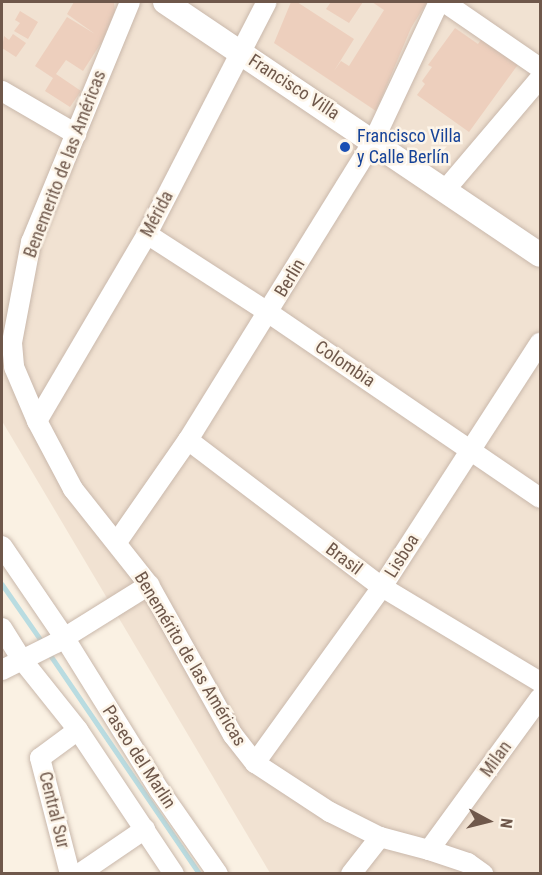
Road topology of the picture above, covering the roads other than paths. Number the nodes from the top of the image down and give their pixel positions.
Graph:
1 (130, 2) edge
2 (165, 2) edge
3 (267, 2) edge
4 (439, 2) edge
5 (444, 2) edge
6 (242, 53) junction
7 (540, 68) edge
8 (540, 78) edge
9 (2, 91) edge
10 (76, 134) junction
11 (374, 140) junction
12 (446, 189) junction
13 (147, 234) junction
14 (540, 255) edge
15 (269, 313) junction
16 (540, 343) edge
17 (8, 370) edge
18 (37, 421) junction
19 (188, 440) junction
20 (470, 448) junction
21 (540, 498) edge
22 (117, 542) junction
23 (2, 546) edge
24 (149, 585) junction
25 (382, 587) junction
26 (2, 628) edge
27 (60, 640) junction
28 (30, 657) junction
29 (2, 670) edge
30 (540, 682) edge
31 (540, 698) edge
32 (78, 730) junction
33 (255, 763) junction
34 (145, 829) junction
35 (380, 837) junction
36 (429, 850) junction
37 (70, 873) edge
38 (79, 873) edge
39 (174, 873) edge
40 (218, 873) edge
41 (351, 873) edge
42 (483, 873) edge

1 - 10 street, Benemerito de las Américas
2 - 6 street, Francisco Villa
3 - 6 street, Mérida
4 - 11 street, Berlin
5 - 7 street
6 - 11 street, Francisco Villa
6 - 13 street, Mérida
8 - 12 street
9 - 10 street
10 - 17 street, Benemerito de las Américas
11 - 12 street, Francisco Villa
11 - 15 street, Berlin
12 - 14 street, Francisco Villa
13 - 15 street, Colombia
13 - 18 street, Mérida
15 - 19 street, Berlin
15 - 20 street, Colombia
16 - 20 street, Lisboa
17 - 18 street, Benemérito de las Américas
18 - 22 street, Benemérito de las Américas
19 - 22 street, Berlin
19 - 25 street, Brasil
20 - 21 street, Colombia
20 - 25 street, Lisboa
22 - 24 street, Benemérito de las Américas
23 - 27 street, Paseo del Marlin
24 - 27 street
24 - 33 street, Benemérito de las Américas
25 - 30 street, Brasil
25 - 33 street, Lisboa
26 - 28 street
27 - 28 street
27 - 40 street, Paseo del Marlin
28 - 29 street
28 - 32 street
31 - 36 street, Milan
32 - 34 street
32 - 37 street, Central Sur
33 - 35 street, Benemérito de las Américas
34 - 38 street
34 - 39 street
35 - 36 street, Benemérito de las Américas
35 - 41 street
36 - 42 street, Benemérito de las Américas

